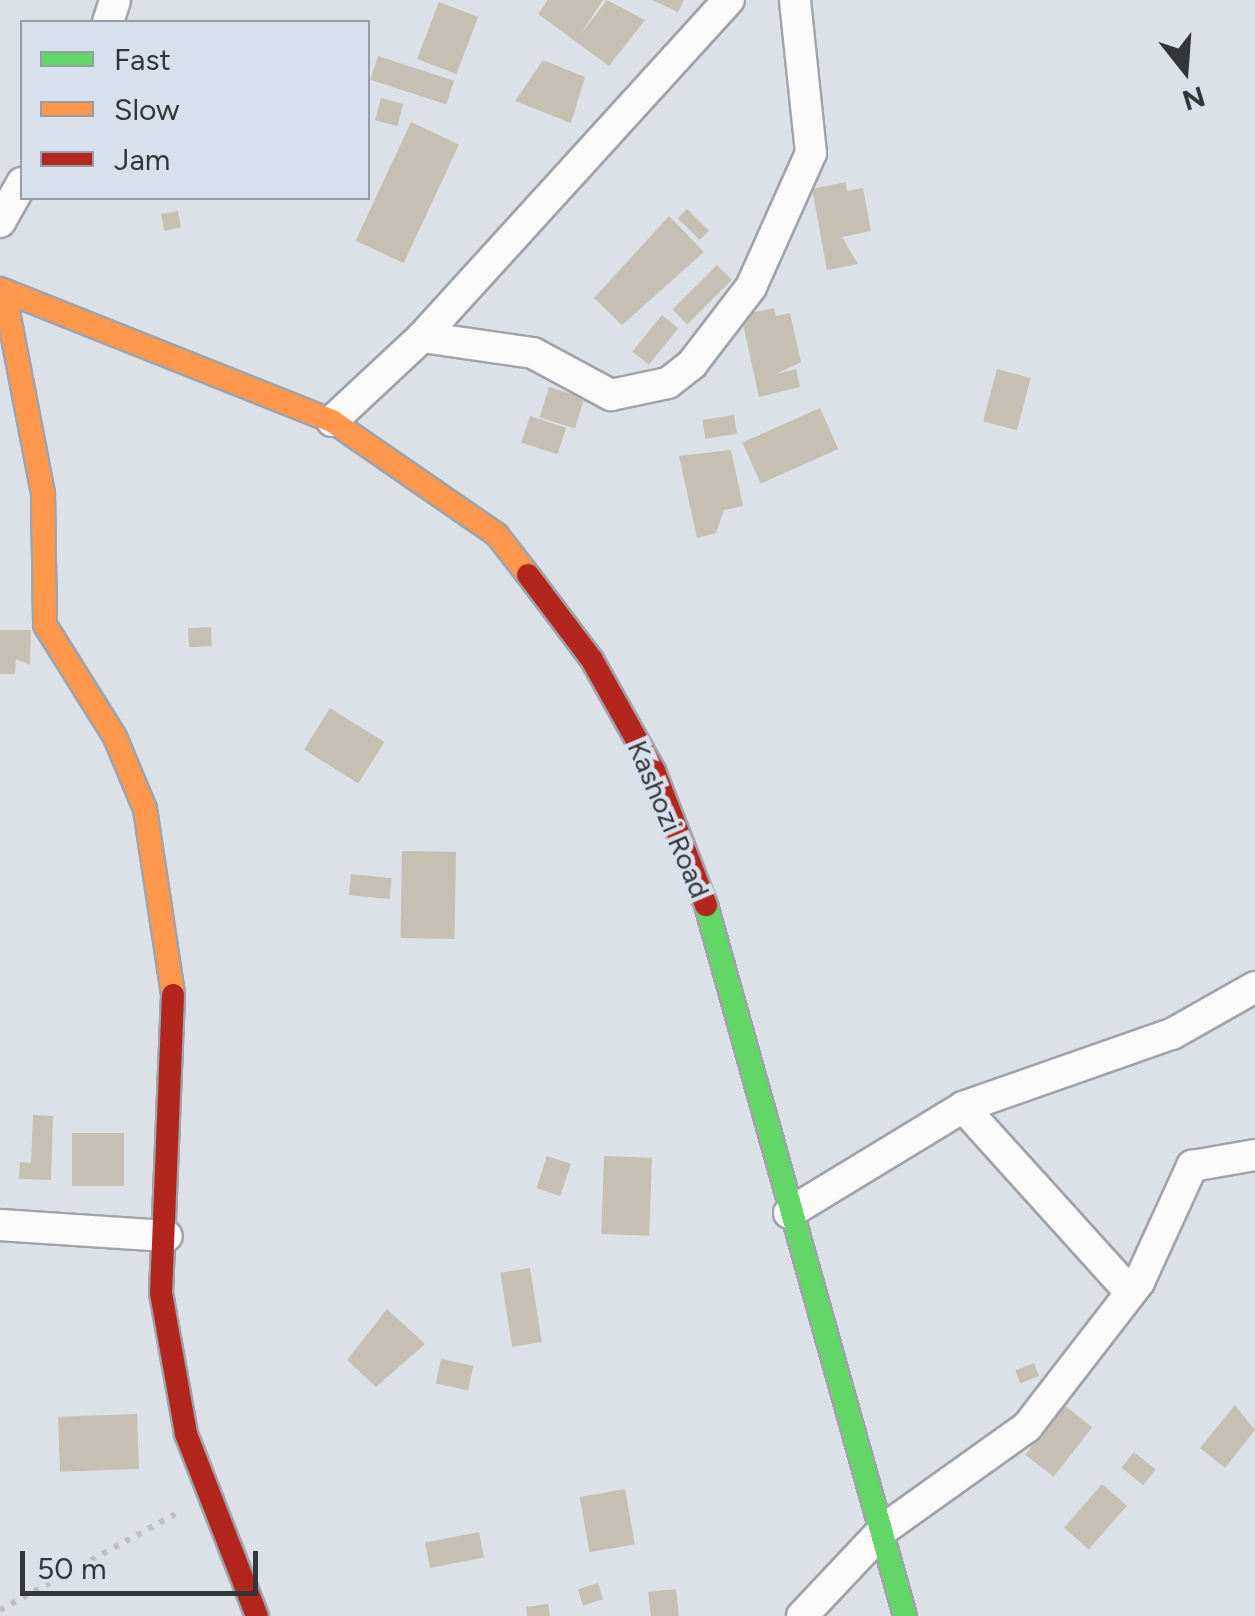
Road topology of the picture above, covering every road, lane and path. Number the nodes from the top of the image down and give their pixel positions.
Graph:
1 (729, 0) edge
2 (795, 0) edge
3 (20, 187) edge
4 (0, 222) edge
5 (2, 290) edge
6 (422, 337) junction
7 (332, 420) junction
8 (1255, 987) edge
9 (964, 1107) junction
10 (1255, 1155) edge
11 (790, 1213) junction
12 (0, 1224) edge
13 (167, 1236) junction
14 (1139, 1282) junction
15 (211, 1495) junction
16 (884, 1530) junction
17 (0, 1610) edge
18 (257, 1616) edge
19 (802, 1616) edge
20 (905, 1616) edge

1 - 6 street
2 - 6 street
3 - 4 street
5 - 7 main road, Kashozi Road
5 - 13 main road
6 - 7 street
7 - 11 main road, Kashozi Road
8 - 9 street
9 - 11 street
9 - 14 street
10 - 14 street
11 - 16 main road, Kashozi Road
12 - 13 street
13 - 15 main road
14 - 16 street
15 - 17 path
15 - 18 main road
16 - 19 street
16 - 20 main road, Kashozi Road

